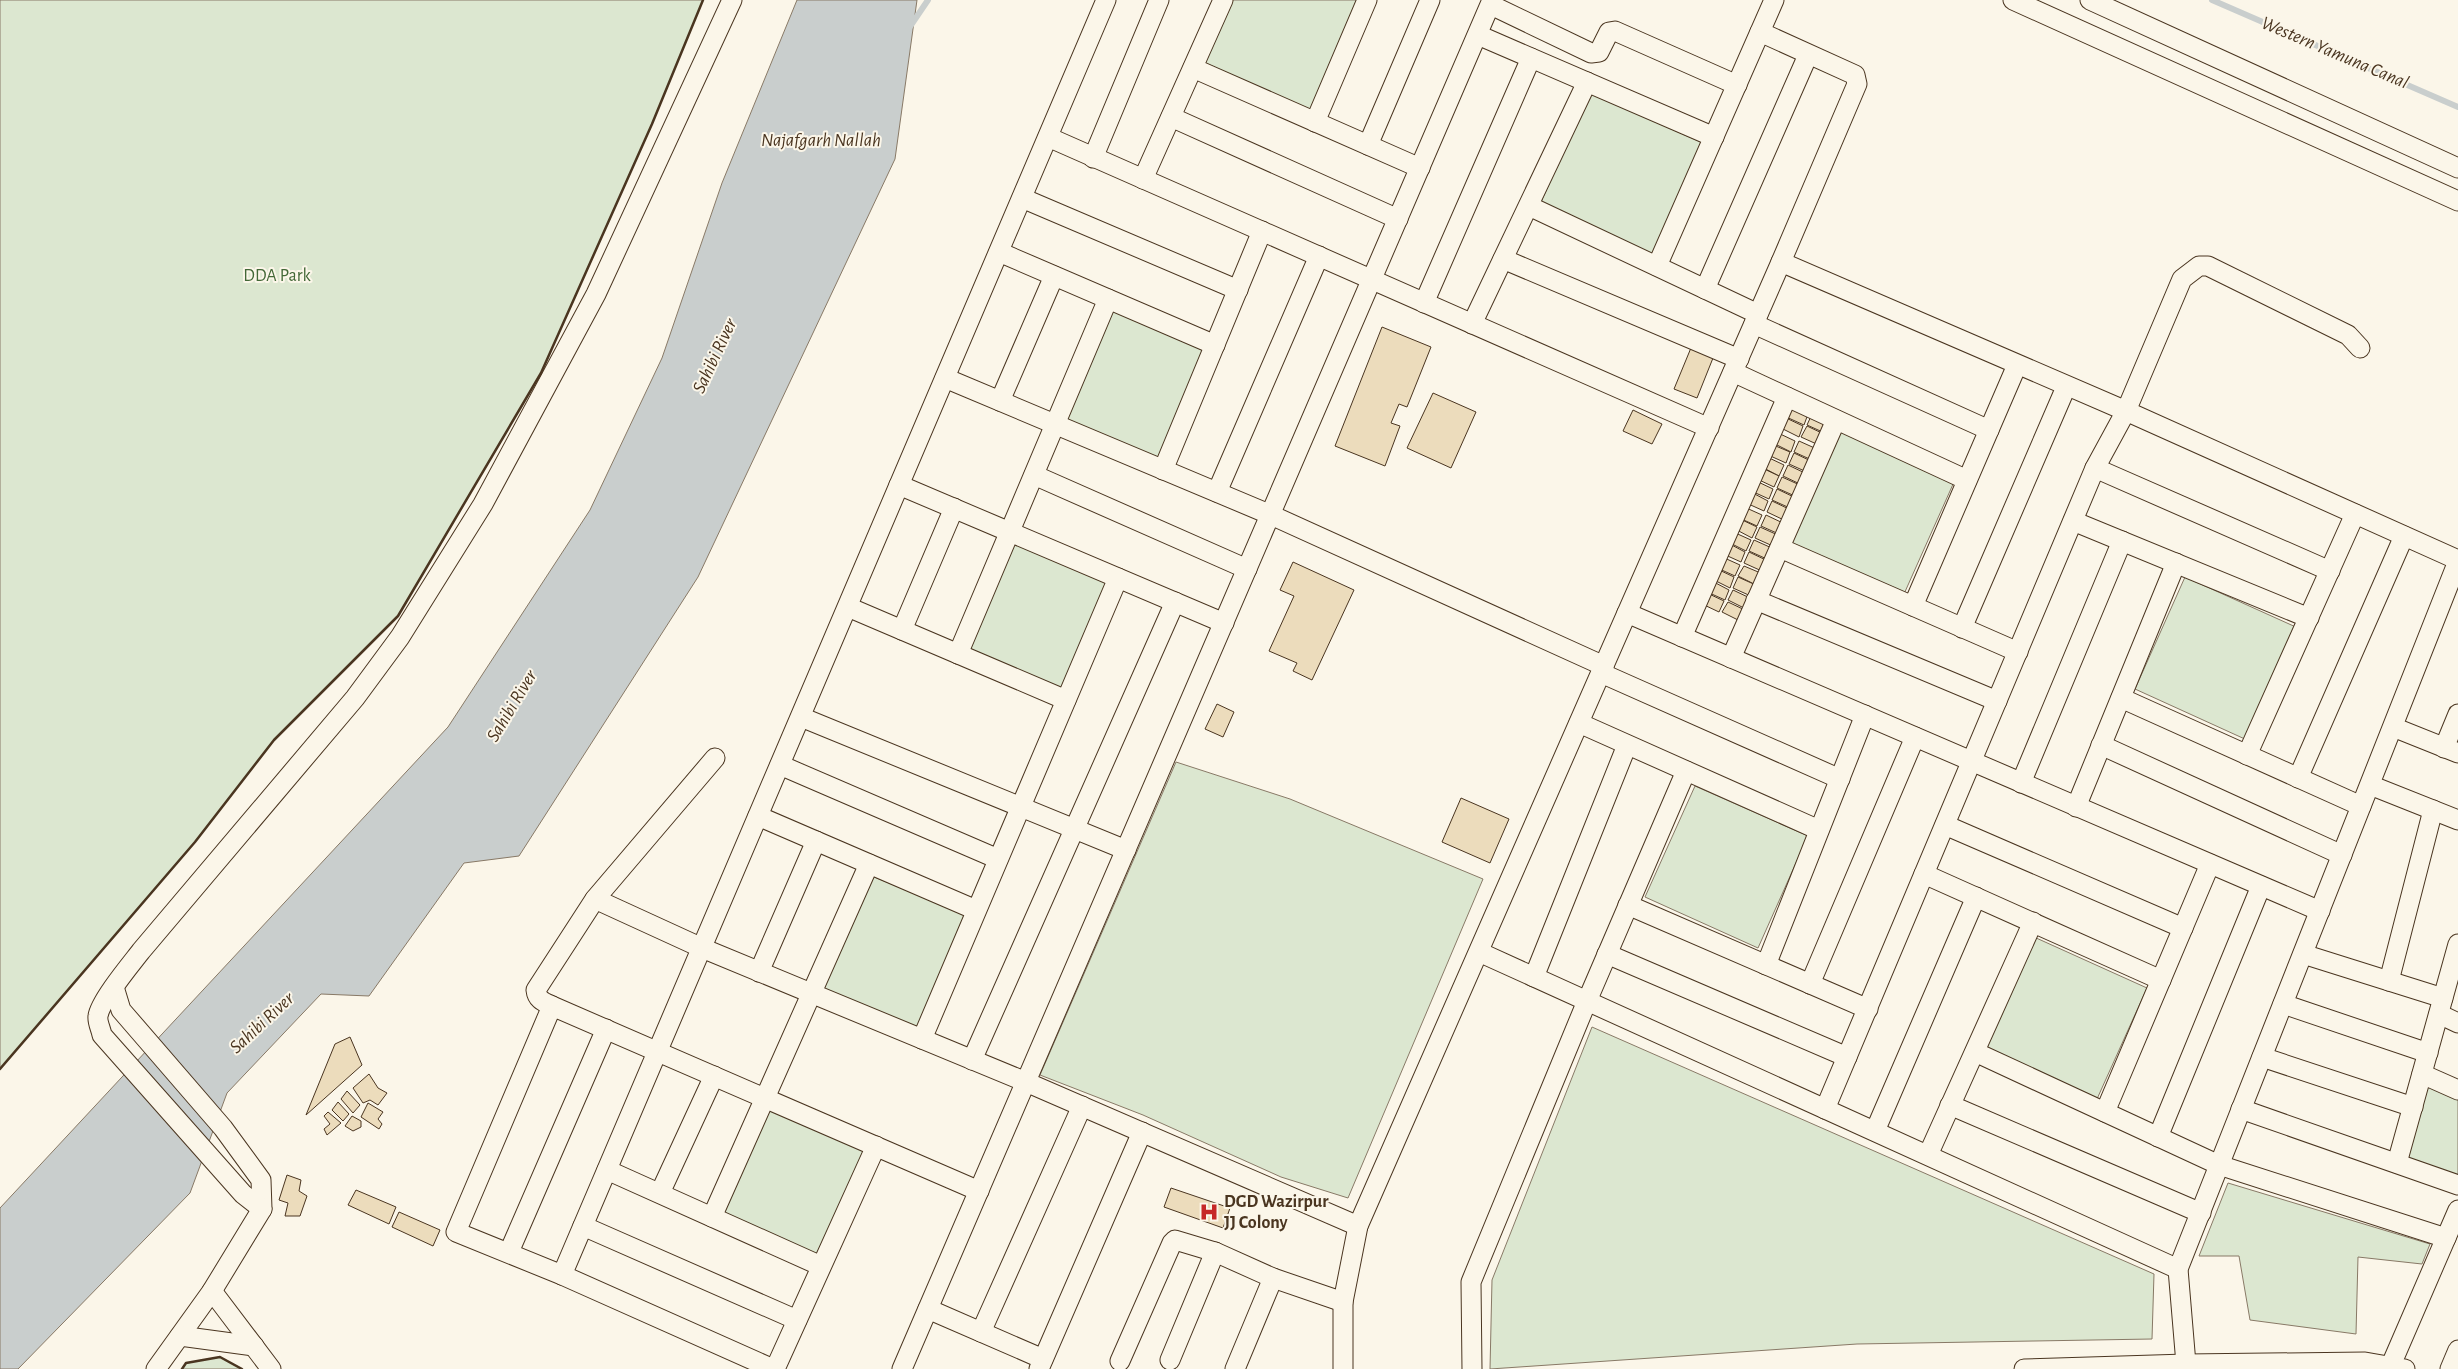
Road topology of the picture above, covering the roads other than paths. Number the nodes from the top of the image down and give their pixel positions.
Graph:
1 (732, 0) edge
2 (1106, 0) edge
3 (1159, 0) edge
4 (1223, 0) edge
5 (1367, 0) edge
6 (1430, 0) edge
7 (1774, 0) edge
8 (2013, 0) edge
9 (2090, 0) edge
10 (1491, 2) edge
11 (1760, 32) junction
12 (1478, 35) junction
13 (1808, 55) junction
14 (1531, 58) junction
15 (1193, 68) junction
16 (1587, 82) junction
17 (1737, 85) junction
18 (1171, 117) junction
19 (1315, 122) junction
20 (1048, 137) junction
21 (1714, 137) junction
22 (1368, 145) junction
23 (1093, 158) junction
24 (1420, 168) junction
25 (2458, 168) edge
26 (1143, 180) junction
27 (1022, 198) junction
28 (2458, 202) edge
29 (1528, 206) junction
30 (1398, 219) junction
31 (1262, 232) junction
32 (999, 252) junction
33 (1318, 256) junction
34 (1503, 259) junction
35 (1781, 262) junction
36 (1657, 266) junction
37 (1054, 276) junction
38 (1372, 280) junction
39 (1705, 289) junction
40 (1238, 290) junction
41 (1108, 299) junction
42 (1424, 303) junction
43 (1756, 319) junction
44 (1472, 324) junction
45 (1215, 345) junction
46 (2360, 348) dead end
47 (2017, 365) junction
48 (1736, 366) junction
49 (945, 378) junction
50 (2066, 387) junction
51 (1787, 397) junction
52 (1000, 401) junction
53 (2126, 411) junction
54 (1836, 420) junction
55 (1055, 424) junction
56 (1709, 428) junction
57 (1989, 430) junction
58 (2095, 468) junction
59 (1164, 470) junction
60 (1034, 475) junction
61 (1967, 480) junction
62 (899, 485) junction
63 (1217, 492) junction
64 (954, 508) junction
65 (2355, 514) junction
66 (1271, 515) junction
67 (2073, 521) junction
68 (1010, 532) junction
69 (2404, 536) junction
70 (2122, 541) junction
71 (1780, 548) junction
72 (2458, 560) edge
73 (2176, 563) junction
74 (1247, 570) junction
75 (2330, 571) junction
76 (1118, 578) junction
77 (1756, 600) junction
78 (1175, 602) junction
79 (1913, 606) junction
80 (848, 607) junction
81 (1627, 613) junction
82 (2309, 618) junction
83 (1224, 623) junction
84 (1962, 628) junction
85 (902, 630) junction
86 (1682, 637) junction
87 (2018, 652) junction
88 (958, 654) junction
89 (1731, 658) junction
90 (1602, 669) junction
91 (2121, 698) junction
92 (1066, 700) junction
93 (1997, 701) junction
94 (2458, 714) edge
95 (1865, 716) junction
96 (801, 717) junction
97 (1579, 724) junction
98 (2393, 727) junction
99 (1914, 737) junction
100 (1627, 745) junction
101 (2101, 745) junction
102 (2451, 750) edge
103 (2247, 755) junction
104 (716, 758) dead end
105 (1972, 762) junction
106 (780, 765) junction
107 (1686, 771) junction
108 (2298, 778) junction
109 (1840, 779) junction
110 (2021, 782) junction
111 (2370, 785) junction
112 (2076, 806) junction
113 (2362, 806) junction
114 (1020, 807) junction
115 (2433, 810) junction
116 (758, 816) junction
117 (2458, 820) edge
118 (1945, 824) junction
119 (1074, 829) junction
120 (1820, 830) junction
121 (816, 841) junction
122 (1126, 850) junction
123 (2342, 855) junction
124 (998, 859) junction
125 (869, 864) junction
126 (2210, 864) junction
127 (1924, 874) junction
128 (2261, 886) junction
129 (1976, 897) junction
130 (595, 899) junction
131 (1628, 905) junction
132 (976, 910) junction
133 (2320, 912) junction
134 (2032, 922) junction
135 (2182, 928) junction
136 (2458, 944) edge
137 (702, 948) junction
138 (1479, 952) junction
139 (1607, 954) junction
140 (2303, 954) junction
141 (1766, 965) junction
142 (760, 972) junction
143 (1534, 977) junction
144 (2161, 980) junction
145 (2389, 981) junction
146 (1810, 984) junction
147 (114, 987) junction
148 (811, 993) junction
149 (1587, 1001) junction
150 (2283, 1004) junction
151 (552, 1006) junction
152 (2441, 1006) junction
153 (1868, 1009) junction
154 (2458, 1023) edge
155 (606, 1029) junction
156 (922, 1039) junction
157 (658, 1052) junction
158 (1974, 1052) junction
159 (2428, 1053) junction
160 (1847, 1057) junction
161 (2262, 1057) junction
162 (972, 1060) junction
163 (2422, 1074) junction
164 (714, 1076) junction
165 (1026, 1082) junction
166 (2458, 1090) edge
167 (765, 1098) junction
168 (1950, 1105) junction
169 (1082, 1106) junction
170 (2413, 1107) junction
171 (1825, 1109) junction
172 (2241, 1109) junction
173 (2105, 1112) junction
174 (1874, 1131) junction
175 (1142, 1132) junction
176 (2158, 1136) junction
177 (876, 1146) junction
178 (1928, 1155) junction
179 (2397, 1163) junction
180 (2220, 1165) junction
181 (607, 1170) junction
182 (2458, 1185) edge
183 (979, 1191) junction
184 (660, 1193) junction
185 (262, 1209) junction
186 (2458, 1210) edge
187 (2201, 1213) junction
188 (712, 1217) junction
189 (583, 1226) junction
190 (1358, 1226) junction
191 (2446, 1238) junction
192 (509, 1252) junction
193 (1215, 1252) junction
194 (821, 1266) junction
195 (2178, 1269) junction
196 (562, 1275) junction
197 (1273, 1278) junction
198 (212, 1291) junction
199 (1343, 1302) junction
200 (928, 1309) junction
201 (797, 1320) junction
202 (981, 1332) junction
203 (180, 1336) junction
204 (254, 1346) junction
205 (2458, 1350) edge
206 (1170, 1360) dead end
207 (1120, 1361) dead end
208 (1041, 1364) edge
209 (2186, 1364) junction
210 (2398, 1367) edge
211 (2091, 1368) edge
212 (156, 1369) edge
213 (271, 1369) edge
214 (774, 1369) edge
215 (902, 1369) edge
216 (1235, 1369) edge
217 (1343, 1369) edge
218 (1472, 1369) edge
219 (2024, 1369) edge
220 (2450, 1369) edge

1 - 147 street
2 - 20 street
3 - 23 street
4 - 15 street
5 - 19 street
6 - 22 street
7 - 11 street
8 - 28 street
9 - 25 street
10 - 12 street
10 - 17 street
11 - 13 street
11 - 17 street
12 - 14 street
12 - 24 street
13 - 35 street
13 - 39 street
14 - 16 street
14 - 42 street
15 - 18 street
15 - 19 street
16 - 21 street
16 - 29 street
17 - 21 street
18 - 26 street
18 - 30 street
19 - 22 street
20 - 23 street
20 - 27 street
21 - 36 street
22 - 24 street
23 - 26 street
24 - 30 street
26 - 31 street
27 - 32 street
27 - 40 street
29 - 34 street
29 - 36 street
30 - 38 street
31 - 33 street
31 - 40 street
32 - 37 street
32 - 49 street
33 - 38 street
33 - 63 street
34 - 44 street
34 - 48 street
35 - 43 street
35 - 47 street
36 - 39 street
37 - 41 street
37 - 52 street
38 - 42 street
38 - 66 street
39 - 43 street
40 - 45 street
41 - 45 street
41 - 55 street
42 - 44 street
43 - 48 street
43 - 57 street
44 - 56 street
45 - 59 street
46 - 53 street
47 - 50 street
47 - 57 street
48 - 51 street
48 - 56 street
49 - 52 street
49 - 62 street
50 - 53 street
50 - 84 street
51 - 54 street
51 - 86 street
52 - 55 street
53 - 58 street
53 - 65 street
54 - 61 street
54 - 71 street
55 - 59 street
55 - 60 street
56 - 81 street
57 - 61 street
58 - 67 street
58 - 75 street
59 - 63 street
60 - 68 street
60 - 74 street
61 - 79 street
62 - 64 street
62 - 80 street
63 - 66 street
64 - 68 street
64 - 85 street
65 - 69 street
65 - 75 street
66 - 74 street
66 - 90 street
67 - 70 street
67 - 87 street
68 - 76 street
68 - 88 street
69 - 72 street
69 - 108 street
70 - 73 street
70 - 110 street
71 - 77 street
71 - 79 street
72 - 98 street
73 - 82 street
73 - 91 street
74 - 83 street
75 - 82 street
76 - 78 street
76 - 92 street
77 - 89 street
77 - 93 street
78 - 83 street
78 - 119 street
79 - 84 street
80 - 85 street
80 - 96 street
81 - 86 street
81 - 90 street
82 - 103 street
83 - 122 street
84 - 87 street
85 - 88 street
86 - 89 street
87 - 93 street
88 - 92 street
89 - 95 street
90 - 97 street
90 - 109 street
91 - 101 street
91 - 103 street
92 - 114 street
93 - 105 street
94 - 102 street
95 - 99 street
95 - 109 street
96 - 106 street
96 - 114 street
97 - 100 street
97 - 138 street
98 - 102 street
98 - 111 street
99 - 105 street
99 - 146 street
100 - 107 street
100 - 143 street
101 - 112 street
101 - 123 street
103 - 108 street
104 - 130 street
105 - 110 street
105 - 118 street
106 - 116 street
106 - 124 street
107 - 120 street
107 - 131 street
108 - 113 street
109 - 120 street
110 - 112 street
111 - 113 street
111 - 115 street
112 - 126 street
113 - 123 street
114 - 119 street
114 - 124 street
115 - 117 street
115 - 145 street
116 - 121 street
116 - 137 street
118 - 127 street
118 - 135 street
119 - 122 street
119 - 162 street
120 - 141 street
121 - 125 street
121 - 142 street
122 - 165 street
123 - 133 street
124 - 132 street
125 - 132 street
125 - 148 street
126 - 128 street
126 - 135 street
127 - 129 street
127 - 153 street
128 - 133 street
128 - 176 street
129 - 134 street
129 - 174 street
130 - 137 street
130 - 151 street
131 - 139 street
131 - 141 street
132 - 156 street
133 - 140 street
134 - 144 street
134 - 158 street
135 - 144 street
136 - 152 street
137 - 142 street
137 - 157 street
138 - 143 street
138 - 190 street
139 - 149 street
139 - 160 street
140 - 145 street
140 - 150 street
141 - 146 street
142 - 148 street
143 - 149 street
144 - 173 street
145 - 152 street
146 - 153 street
147 - 185 street
147 - 185 street
148 - 156 street
148 - 167 street
149 - 171 street
149 - 218 street
150 - 159 street
150 - 161 street
151 - 155 street
151 - 192 street
152 - 154 street
152 - 159 street
153 - 160 street
155 - 157 street
155 - 192 street
156 - 162 street
157 - 164 street
157 - 181 street
158 - 168 street
158 - 173 street
159 - 163 street
160 - 171 street
161 - 170 street
161 - 172 street
162 - 165 street
163 - 166 street
163 - 170 street
164 - 167 street
164 - 184 street
165 - 169 street
165 - 183 street
167 - 177 street
167 - 188 street
168 - 178 street
168 - 187 street
169 - 175 street
169 - 202 street
170 - 179 street
171 - 174 street
172 - 179 street
172 - 180 street
173 - 176 street
174 - 178 street
175 - 190 street
175 - 208 street
176 - 180 street
177 - 183 street
177 - 194 street
178 - 195 street
179 - 182 street
180 - 187 street
180 - 191 street
181 - 184 street
181 - 189 street
183 - 200 street
184 - 188 street
185 - 198 street
186 - 191 street
187 - 195 street
188 - 194 street
189 - 196 street
189 - 201 street
190 - 199 street
191 - 210 street
192 - 196 street
193 - 197 street
193 - 206 street
193 - 207 street
194 - 201 street
195 - 209 street
196 - 214 street
197 - 199 street
197 - 216 street
198 - 203 street
198 - 204 street
199 - 217 street
200 - 202 street
200 - 215 street
201 - 214 street
202 - 208 street
203 - 204 street
203 - 212 street
204 - 213 street
205 - 220 street
209 - 210 street
209 - 211 street
211 - 219 street

